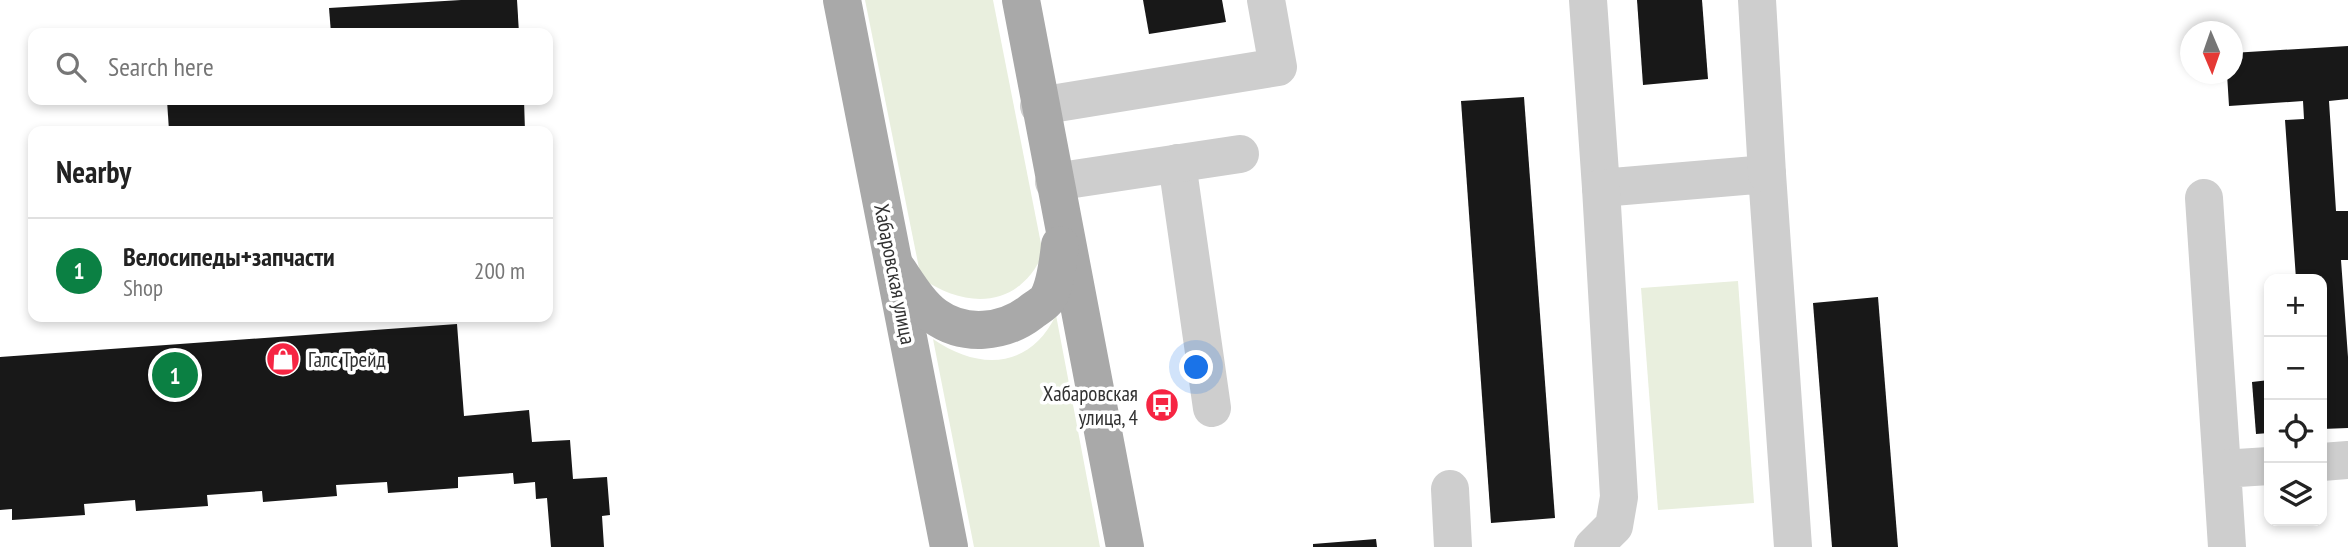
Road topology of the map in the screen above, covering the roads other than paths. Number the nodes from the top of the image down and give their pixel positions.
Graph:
1 (842, 0) edge
2 (1021, 0) edge
3 (1266, 0) edge
4 (1588, 0) edge
5 (1757, 0) edge
6 (1039, 106) junction
7 (1240, 154) dead end
8 (1177, 163) junction
9 (1767, 174) junction
10 (1054, 182) junction
11 (1601, 188) junction
12 (2204, 198) dead end
13 (1062, 225) junction
14 (892, 261) junction
15 (1212, 408) dead end
16 (2348, 460) edge
17 (2327, 462) edge
18 (2264, 466) edge
19 (2222, 469) junction
20 (1450, 489) dead end
21 (949, 547) edge
22 (1125, 547) edge
23 (1453, 547) edge
24 (1593, 547) edge
25 (1793, 547) edge
26 (2227, 547) edge

1 - 14 main road, Хабаровская улица
2 - 6 main road
3 - 6 lane
4 - 11 lane
5 - 9 lane
6 - 10 main road
7 - 8 lane
8 - 10 lane
8 - 15 lane
9 - 11 lane
9 - 25 lane
10 - 13 main road
11 - 24 lane
12 - 19 lane
13 - 14 main road
13 - 22 main road
14 - 21 main road, Хабаровская улица
16 - 17 lane
18 - 19 lane
19 - 26 lane
20 - 23 lane

